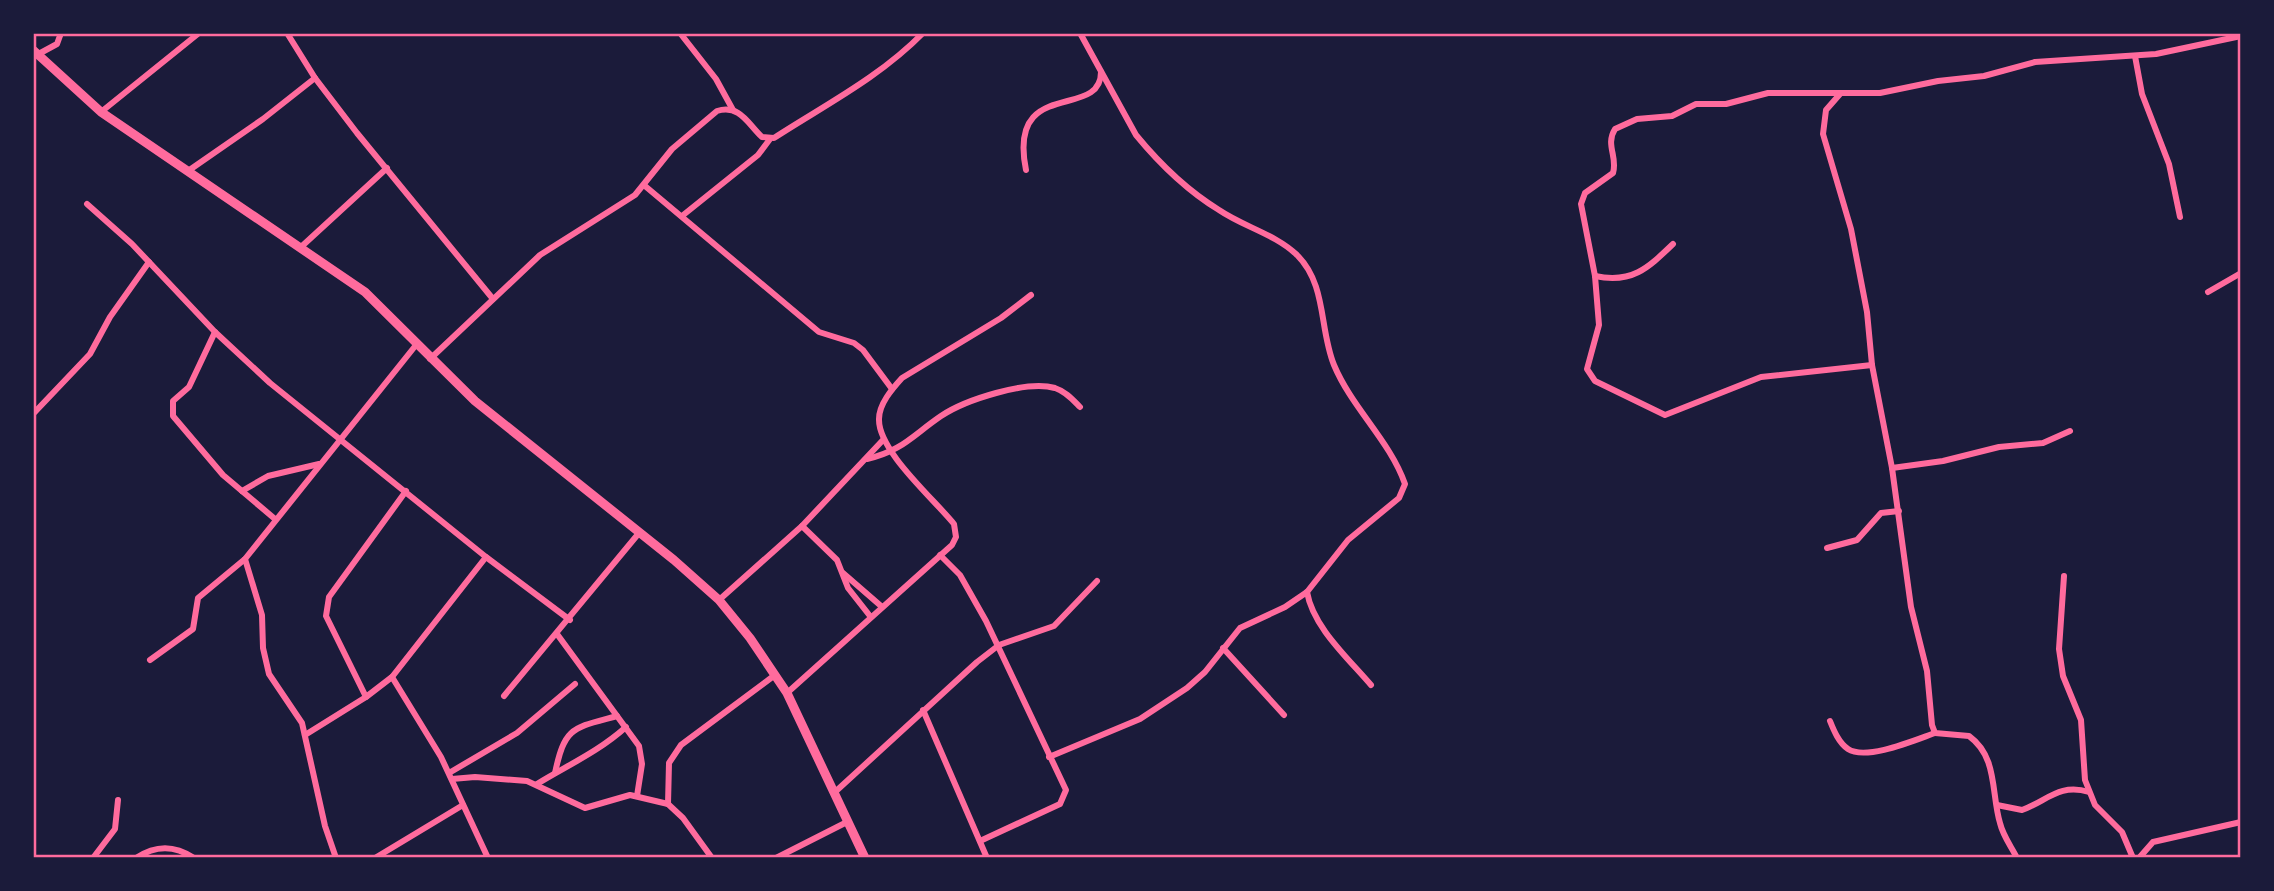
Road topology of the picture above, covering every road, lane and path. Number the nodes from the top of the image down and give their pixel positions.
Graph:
1 (61, 33) edge
2 (199, 33) edge
3 (287, 33) edge
4 (680, 33) edge
5 (923, 33) edge
6 (1080, 33) edge
7 (2241, 36) edge
8 (35, 54) edge
9 (2135, 56) junction
10 (1101, 71) junction
11 (315, 78) junction
12 (1840, 94) junction
13 (733, 110) junction
14 (101, 111) junction
15 (769, 139) junction
16 (387, 168) junction
17 (1026, 170) dead end
18 (188, 171) junction
19 (645, 186) junction
20 (87, 204) dead end
21 (682, 216) junction
22 (2180, 217) dead end
23 (1673, 244) dead end
24 (301, 247) junction
25 (149, 262) junction
26 (2241, 273) edge
27 (1595, 276) junction
28 (2208, 292) dead end
29 (1031, 295) dead end
30 (493, 299) junction
31 (215, 332) junction
32 (416, 345) junction
33 (430, 359) junction
34 (1872, 365) junction
35 (892, 389) junction
36 (1080, 407) dead end
37 (33, 414) edge
38 (2070, 431) dead end
39 (341, 438) junction
40 (883, 440) junction
41 (892, 452) junction
42 (867, 459) junction
43 (320, 464) junction
44 (1892, 468) junction
45 (242, 491) junction
46 (406, 491) junction
47 (1899, 511) junction
48 (275, 519) junction
49 (802, 526) junction
50 (639, 533) junction
51 (1827, 548) dead end
52 (940, 555) junction
53 (486, 557) junction
54 (245, 559) junction
55 (844, 573) junction
56 (2064, 576) dead end
57 (1097, 581) dead end
58 (1307, 592) junction
59 (719, 600) junction
60 (881, 606) junction
61 (870, 616) junction
62 (570, 620) junction
63 (557, 634) junction
64 (999, 645) junction
65 (1223, 648) junction
66 (150, 660) dead end
67 (775, 675) junction
68 (392, 677) junction
69 (575, 684) dead end
70 (1371, 685) dead end
71 (787, 693) junction
72 (504, 696) dead end
73 (366, 697) junction
74 (923, 710) junction
75 (1284, 715) dead end
76 (617, 716) junction
77 (1830, 721) dead end
78 (626, 727) junction
79 (1935, 733) junction
80 (305, 735) junction
81 (1049, 757) junction
82 (555, 773) junction
83 (451, 776) junction
84 (537, 784) junction
85 (835, 792) junction
86 (2089, 792) junction
87 (637, 796) junction
88 (118, 800) dead end
89 (668, 804) junction
90 (1997, 804) junction
91 (463, 805) junction
92 (847, 822) junction
93 (2241, 822) edge
94 (980, 841) junction
95 (93, 858) edge
96 (136, 858) edge
97 (194, 858) edge
98 (336, 858) edge
99 (375, 858) edge
100 (488, 858) edge
101 (712, 858) edge
102 (776, 858) edge
103 (865, 858) edge
104 (987, 858) edge
105 (2017, 858) edge
106 (2133, 858) edge
107 (2139, 858) edge

1 - 8 street
2 - 14 street
3 - 11 street
4 - 13 street
5 - 15 street
6 - 10 street
7 - 9 street
8 - 14 main road
9 - 12 street
9 - 22 street
10 - 17 street
10 - 58 street
11 - 16 street
11 - 18 street
12 - 27 street
12 - 34 street
13 - 15 street
13 - 19 street
14 - 18 main road
15 - 21 street
16 - 24 street
16 - 30 street
18 - 24 main road
19 - 21 street
19 - 30 street
20 - 25 street
21 - 35 street
23 - 27 street
24 - 32 main road
25 - 31 street
25 - 37 street
26 - 28 street
27 - 34 street
29 - 35 street
30 - 33 street
31 - 39 street
31 - 45 street
32 - 33 main road
32 - 39 street
33 - 50 main road
34 - 44 street
35 - 40 street
36 - 41 street
38 - 44 street
39 - 43 street
39 - 46 street
40 - 41 street
40 - 42 street
41 - 42 street
41 - 52 street
42 - 49 street
43 - 45 street
43 - 48 street
44 - 47 street
45 - 48 street
46 - 53 street
46 - 73 street
47 - 51 street
47 - 79 street
48 - 54 street
49 - 55 street
49 - 59 street
50 - 59 main road
50 - 62 street
52 - 60 street
52 - 64 street
53 - 62 street
53 - 68 street
54 - 66 street
54 - 80 street
55 - 60 street
55 - 61 street
56 - 86 street
57 - 64 street
58 - 65 street
58 - 70 street
59 - 67 main road
60 - 61 street
61 - 71 street
62 - 63 street
63 - 72 street
63 - 76 street
64 - 74 street
64 - 81 street
65 - 75 street
65 - 81 street
67 - 71 main road
67 - 89 street
68 - 73 street
68 - 83 street
69 - 83 street
71 - 85 main road
73 - 80 street
74 - 85 street
74 - 94 street
76 - 78 street
76 - 82 street
77 - 79 street
78 - 82 street
78 - 87 street
79 - 90 street
80 - 98 street
81 - 94 street
82 - 84 street
83 - 84 street
83 - 91 street
84 - 87 street
85 - 92 main road
86 - 90 street
86 - 106 street
87 - 89 street
88 - 95 street
89 - 101 street
90 - 105 street
91 - 99 street
91 - 100 street
92 - 102 street
92 - 103 main road
93 - 107 street
94 - 104 street
96 - 97 street

